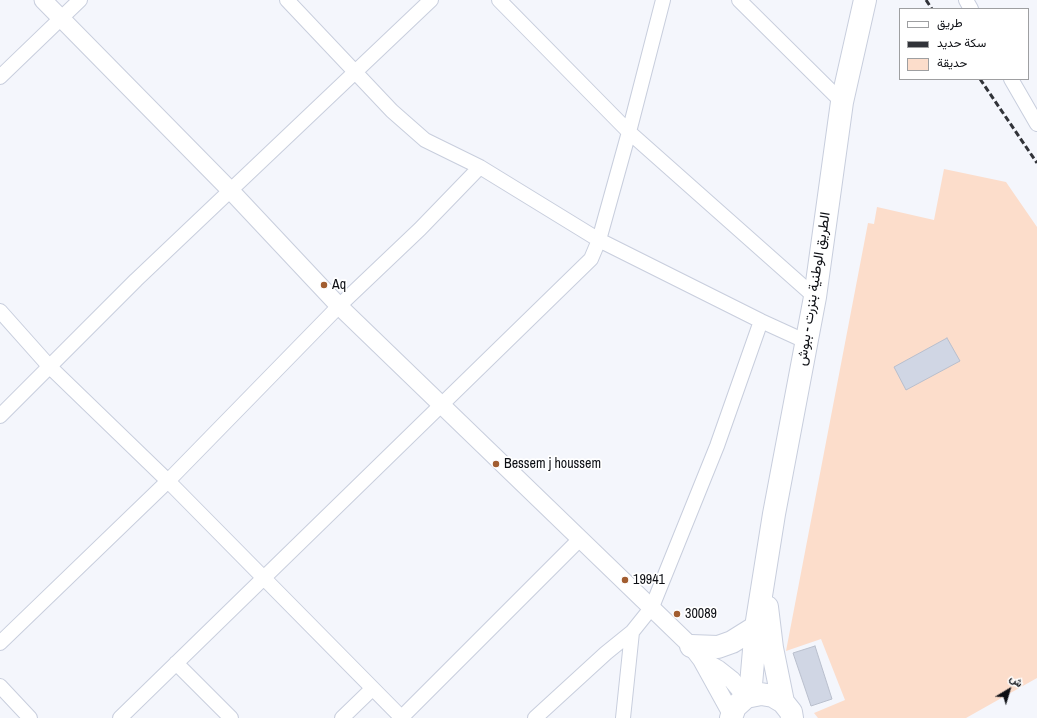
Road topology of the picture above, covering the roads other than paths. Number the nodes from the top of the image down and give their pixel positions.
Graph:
1 (43, 0) edge
2 (80, 0) edge
3 (287, 0) edge
4 (431, 0) edge
5 (499, 0) edge
6 (663, 0) edge
7 (739, 0) edge
8 (865, 0) edge
9 (60, 19) junction
10 (356, 72) junction
11 (0, 78) edge
12 (1012, 80) edge
13 (842, 102) junction
14 (1037, 122) edge
15 (629, 132) junction
16 (480, 167) junction
17 (231, 191) junction
18 (599, 240) junction
19 (815, 298) junction
20 (339, 306) junction
21 (0, 311) edge
22 (761, 321) junction
23 (807, 342) junction
24 (49, 366) junction
25 (441, 405) junction
26 (0, 416) edge
27 (168, 480) junction
28 (580, 538) junction
29 (264, 578) junction
30 (764, 579) junction
31 (652, 607) junction
32 (756, 627) junction
33 (632, 632) junction
34 (0, 643) edge
35 (696, 652) junction
36 (176, 663) junction
37 (0, 686) edge
38 (372, 689) junction
39 (748, 696) junction
40 (788, 710) edge
41 (731, 716) edge
42 (30, 718) edge
43 (120, 718) edge
44 (231, 718) edge
45 (342, 718) edge
46 (402, 718) edge
47 (535, 718) edge
48 (623, 718) edge

1 - 9 street
2 - 9 street
3 - 10 street
4 - 10 street
5 - 15 street
6 - 15 street
7 - 13 street
8 - 13 main road, الطريق الوطنية بنزرت - ببوش
9 - 11 street
9 - 17 street
10 - 16 street
10 - 17 street
12 - 14 street
13 - 19 main road, الطريق الوطنية بنزرت - ببوش
15 - 18 street
15 - 19 street
16 - 18 street
16 - 20 street
17 - 20 street
17 - 24 street
18 - 22 street
18 - 25 street
19 - 23 main road, الطريق الوطنية بنزرت - ببوش
20 - 25 street
20 - 27 street
21 - 24 street
22 - 23 street
22 - 31 street
23 - 30 main road, الطريق الوطنية بنزرت - ببوش
24 - 26 street
24 - 27 street
25 - 28 street
25 - 29 street
27 - 29 street
27 - 34 street
28 - 31 street
28 - 46 street
29 - 36 street
29 - 38 street
30 - 32 main road, الطريق الوطنية بنزرت - ببوش
30 - 40 main road, الطريق الوطنية بنزرت - ببوش
31 - 33 street
31 - 35 street
32 - 35 main road
32 - 39 main road, الطريق الوطنية بنزرت - ببوش
33 - 47 street
33 - 48 street
35 - 39 street
35 - 41 street
36 - 43 street
36 - 44 street
37 - 42 street
38 - 45 street
38 - 46 street
39 - 40 main road
39 - 41 main road

